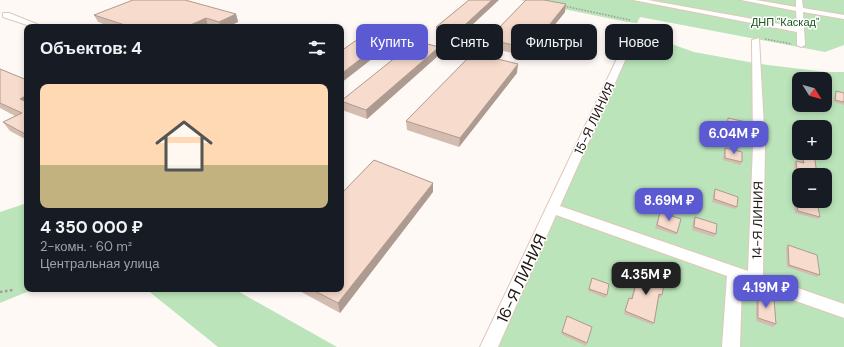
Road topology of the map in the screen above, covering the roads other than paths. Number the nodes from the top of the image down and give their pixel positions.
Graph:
1 (636, 0) edge
2 (744, 0) edge
3 (798, 0) edge
4 (800, 10) junction
5 (2, 15) edge
6 (844, 17) edge
7 (30, 24) edge
8 (801, 30) junction
9 (758, 39) road end
10 (801, 46) road end
11 (621, 60) edge
12 (553, 209) junction
13 (734, 273) junction
14 (755, 280) junction
15 (844, 310) edge
16 (489, 347) edge
17 (731, 347) edge

1 - 8 street
2 - 4 street
3 - 4 street
4 - 6 street
4 - 8 street
5 - 7 street
8 - 10 street
9 - 14 street, 14-Я ЛИНИЯ
11 - 12 street, 15-Я ЛИНИЯ
12 - 13 street
12 - 16 street, 16-Я ЛИНИЯ
13 - 14 street
13 - 17 street
14 - 15 street

